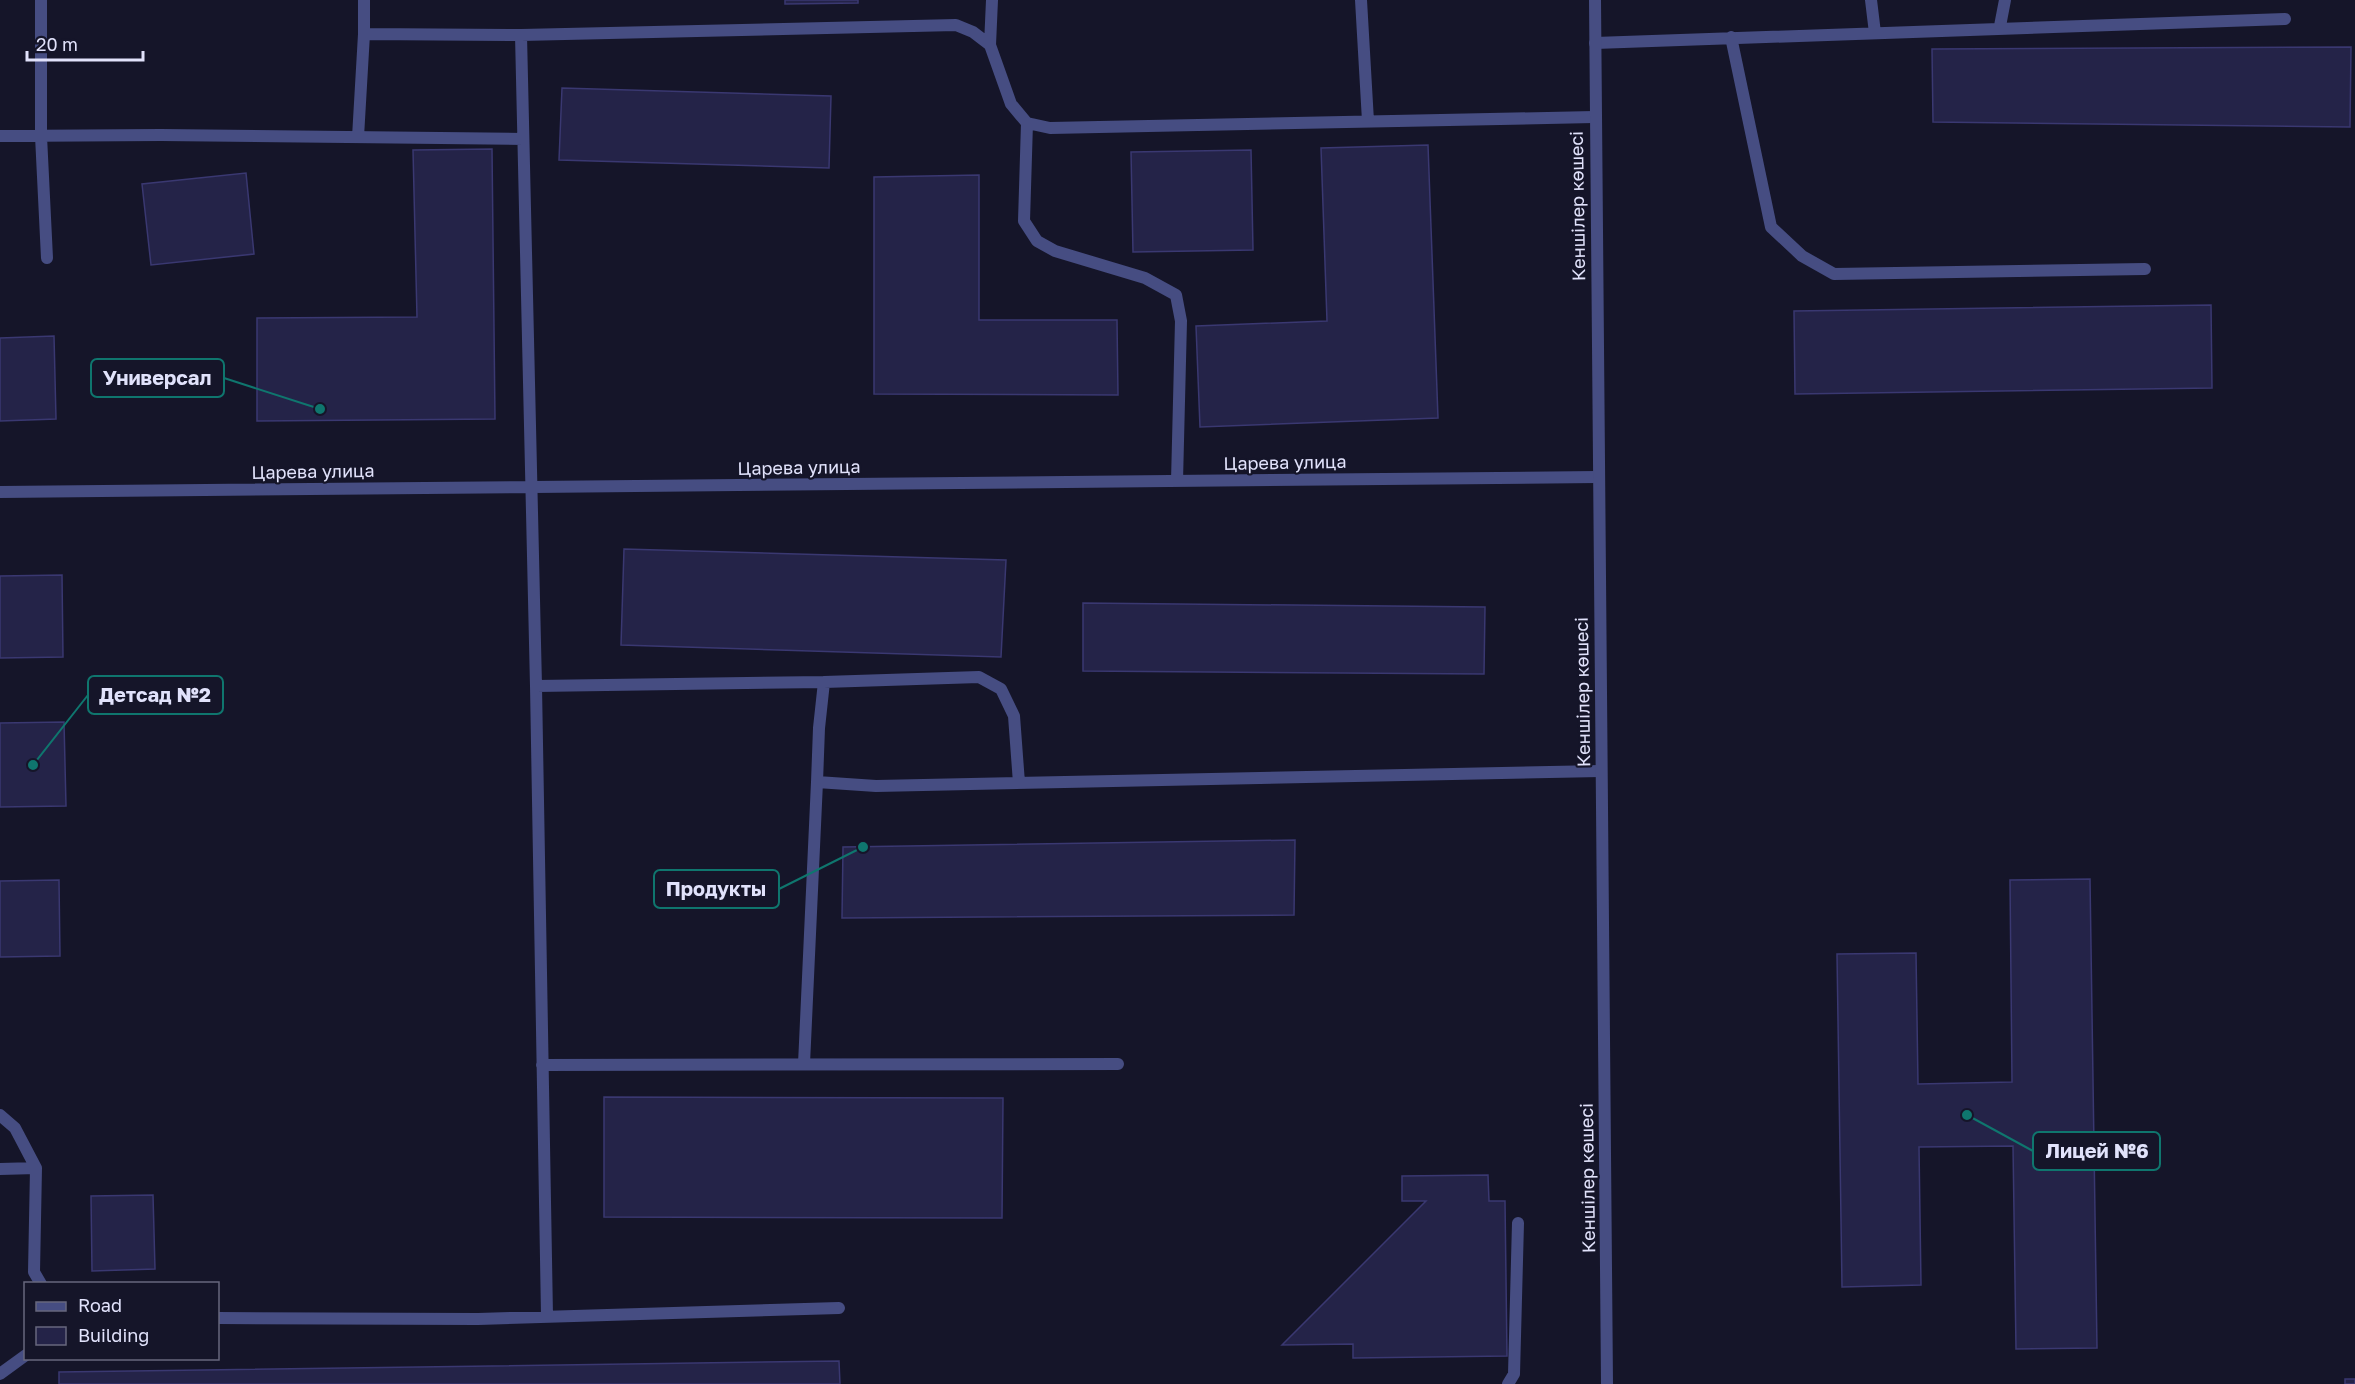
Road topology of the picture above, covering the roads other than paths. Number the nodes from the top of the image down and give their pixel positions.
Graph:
1 (41, 0) edge
2 (364, 0) edge
3 (992, 0) edge
4 (1361, 0) edge
5 (1595, 0) edge
6 (1871, 0) edge
7 (2005, 0) edge
8 (2285, 19) dead end
9 (2000, 26) junction
10 (1875, 33) junction
11 (364, 34) junction
12 (521, 35) junction
13 (1731, 37) junction
14 (1596, 43) junction
15 (990, 45) junction
16 (1594, 117) junction
17 (1368, 121) junction
18 (1027, 123) junction
19 (0, 136) edge
20 (41, 136) junction
21 (358, 137) junction
22 (523, 139) junction
23 (47, 258) dead end
24 (2145, 269) dead end
25 (1598, 477) junction
26 (1177, 481) junction
27 (531, 487) junction
28 (0, 492) edge
29 (824, 682) junction
30 (536, 686) junction
31 (1601, 771) junction
32 (817, 782) junction
33 (1018, 783) junction
34 (804, 1064) junction
35 (1118, 1064) dead end
36 (542, 1065) junction
37 (0, 1115) edge
38 (0, 1168) edge
39 (36, 1168) junction
40 (1518, 1223) dead end
41 (40, 1282) edge
42 (839, 1308) dead end
43 (547, 1316) junction
44 (219, 1318) edge
45 (24, 1356) edge
46 (0, 1374) edge
47 (1508, 1384) edge
48 (1607, 1384) edge

1 - 20 street
2 - 11 street
3 - 15 street
4 - 17 street
5 - 14 street, Кеншілер көшесі
6 - 10 street
7 - 9 street
8 - 9 street
9 - 10 street
10 - 13 street
11 - 12 street
11 - 21 street
12 - 15 street
12 - 22 street
13 - 14 street
13 - 24 street
14 - 16 street, Кеншілер көшесі
15 - 18 street
16 - 17 street
16 - 25 street, Кеншілер көшесі
17 - 18 street
18 - 26 street
19 - 20 street
20 - 21 street
20 - 23 street
21 - 22 street
22 - 27 street
25 - 26 street, Царева улица
25 - 31 street, Кеншілер көшесі
26 - 27 street, Царева улица
27 - 28 street, Царева улица
27 - 30 street
29 - 30 street
29 - 32 street
29 - 33 street
30 - 36 street
31 - 33 street
31 - 48 street, Кеншілер көшесі
32 - 33 street
32 - 34 street
34 - 35 street
34 - 36 street
36 - 43 street
37 - 39 street
38 - 39 street
39 - 41 street
40 - 47 street
42 - 43 street
43 - 44 street
45 - 46 street

